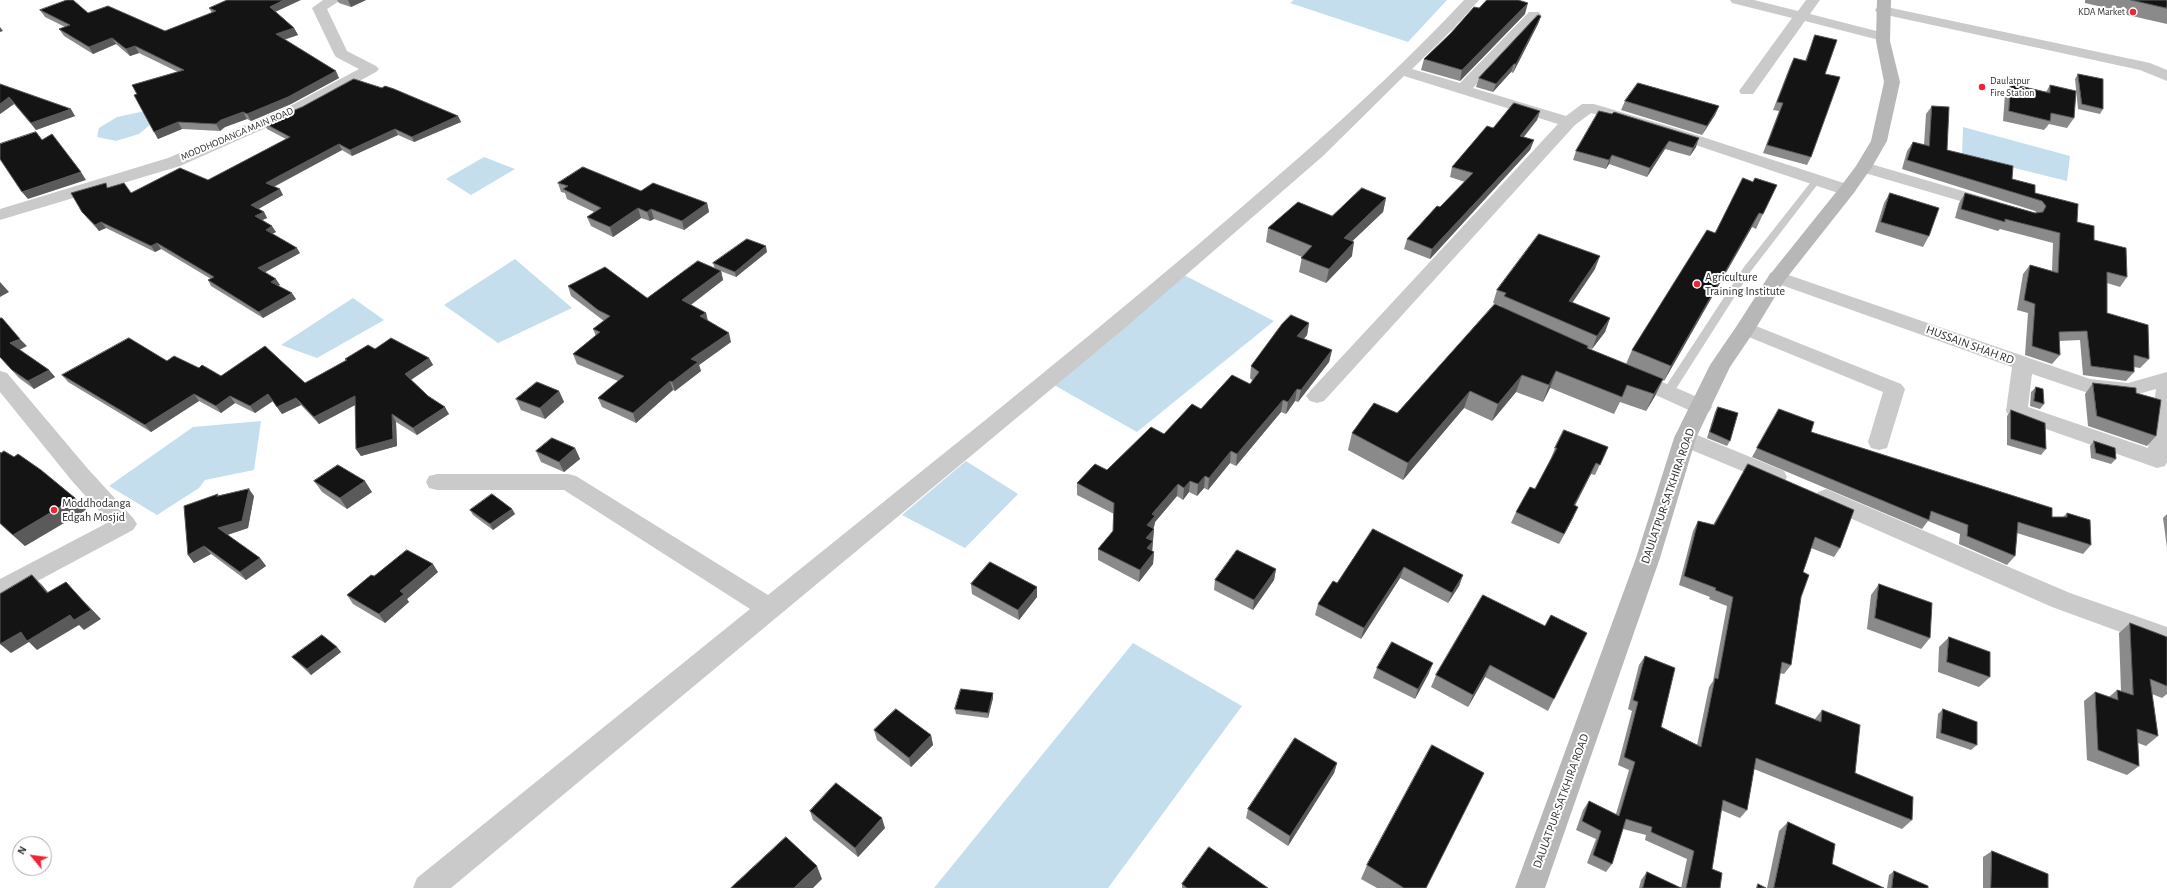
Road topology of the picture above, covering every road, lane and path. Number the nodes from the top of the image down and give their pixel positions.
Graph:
1 (334, 0) edge
2 (1472, 0) edge
3 (1737, 0) edge
4 (1813, 0) edge
5 (1883, 5) edge
6 (1534, 15) dead end
7 (1801, 17) junction
8 (1883, 36) junction
9 (1403, 71) junction
10 (2167, 76) edge
11 (1463, 89) junction
12 (1747, 91) dead end
13 (1569, 122) junction
14 (1864, 167) junction
15 (1817, 180) junction
16 (1847, 190) junction
17 (2007, 210) edge
18 (0, 215) edge
19 (1777, 277) junction
20 (1746, 328) junction
21 (2023, 364) junction
22 (1618, 370) edge
23 (2167, 379) edge
24 (1, 382) edge
25 (2167, 385) edge
26 (1668, 392) junction
27 (1317, 396) dead end
28 (1700, 407) junction
29 (1685, 438) junction
30 (1879, 442) dead end
31 (2162, 464) edge
32 (437, 482) dead end
33 (0, 591) edge
34 (769, 608) junction
35 (2167, 638) edge
36 (428, 888) edge
37 (1530, 888) edge

1 - 18 street, MODDHODANGA MAIN ROAD
2 - 9 street
3 - 7 street
4 - 7 street
5 - 8 main road, DAULATPUR-SATKHIRA ROAD
5 - 10 street
6 - 11 street
7 - 8 street
7 - 12 street
8 - 14 main road, DAULATPUR-SATKHIRA ROAD
9 - 11 street
9 - 34 street
11 - 13 street
13 - 15 street
13 - 27 street
14 - 16 main road, DAULATPUR-SATKHIRA ROAD
14 - 17 street
15 - 16 street
15 - 26 lane
16 - 19 main road, DAULATPUR-SATKHIRA ROAD
19 - 20 main road, DAULATPUR-SATKHIRA ROAD
19 - 21 street, HUSSAIN SHAH RD
20 - 28 main road, DAULATPUR-SATKHIRA ROAD
20 - 30 street
21 - 23 street, HUSSAIN SHAH RD
21 - 31 street
22 - 26 street
24 - 33 street
25 - 31 street
26 - 28 street
28 - 29 main road, DAULATPUR-SATKHIRA ROAD
29 - 35 street
29 - 37 main road, DAULATPUR-SATKHIRA ROAD
32 - 34 street
34 - 36 street

